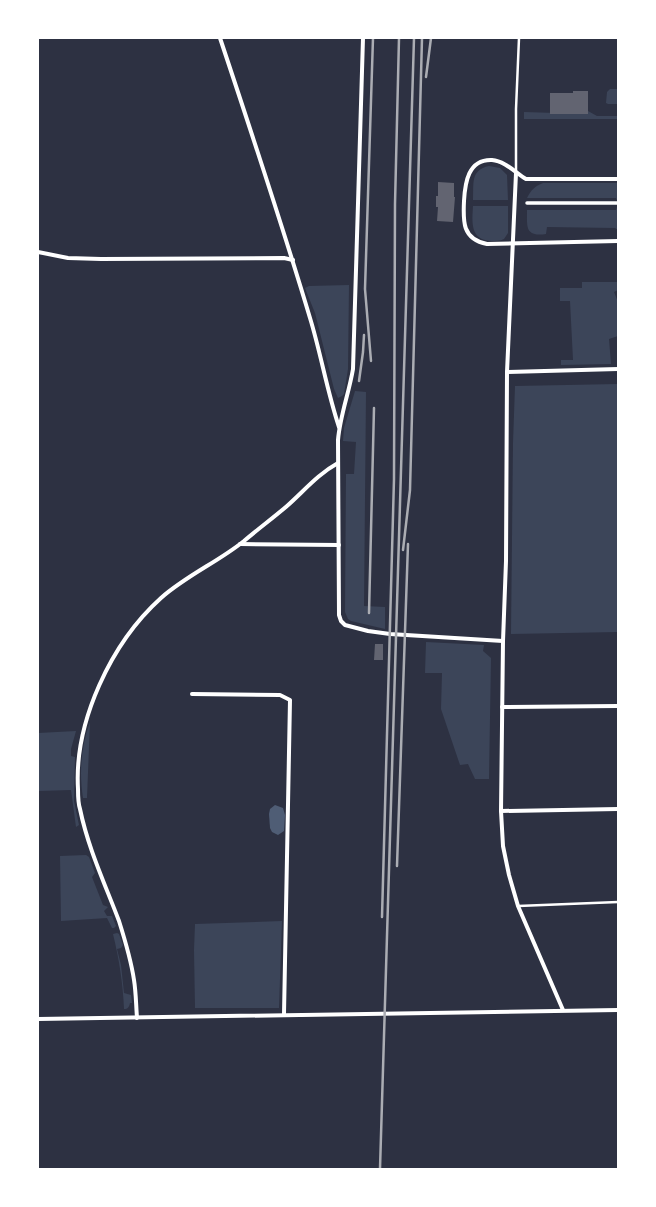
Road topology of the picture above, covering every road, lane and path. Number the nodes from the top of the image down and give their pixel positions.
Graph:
1 (220, 38) edge
2 (363, 38) edge
3 (519, 38) edge
4 (516, 173) junction
5 (618, 179) edge
6 (527, 203) dead end
7 (618, 203) edge
8 (618, 241) edge
9 (512, 244) junction
10 (38, 252) edge
11 (293, 260) junction
12 (618, 369) edge
13 (507, 372) junction
14 (339, 427) junction
15 (338, 463) junction
16 (240, 544) junction
17 (339, 545) junction
18 (503, 641) junction
19 (192, 694) dead end
20 (618, 706) edge
21 (502, 707) junction
22 (618, 810) edge
23 (501, 811) junction
24 (618, 902) edge
25 (518, 906) junction
26 (562, 1010) junction
27 (618, 1010) edge
28 (284, 1014) junction
29 (137, 1018) junction
30 (38, 1019) edge

1 - 11 street
2 - 14 street
3 - 4 lane
4 - 5 street
4 - 9 street
4 - 9 street
6 - 7 street
8 - 9 street
9 - 13 street
10 - 11 street
11 - 14 street
12 - 13 street
13 - 18 street
14 - 15 street
15 - 16 street
15 - 17 street
16 - 17 street
16 - 29 street
17 - 18 street
18 - 21 street
19 - 28 street
20 - 21 street
21 - 23 street
22 - 23 street
23 - 25 street
24 - 25 lane
25 - 26 street
26 - 27 street
26 - 28 street
28 - 29 street
29 - 30 street

